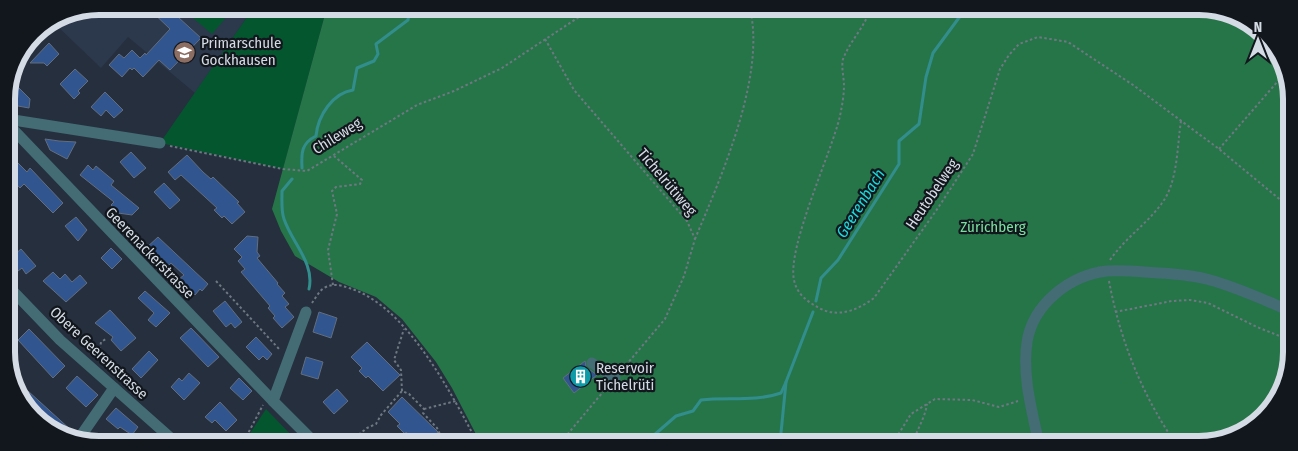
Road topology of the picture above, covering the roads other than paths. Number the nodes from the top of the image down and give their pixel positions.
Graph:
1 (15, 120) edge
2 (15, 131) edge
3 (160, 144) road end
4 (15, 293) edge
5 (1283, 308) edge
6 (306, 312) road end
7 (592, 363) dead end
8 (615, 378) road end
9 (114, 388) junction
10 (270, 399) junction
11 (82, 434) edge
12 (168, 436) edge
13 (308, 436) edge
14 (1037, 436) edge

1 - 3 street
2 - 10 street, Geerenackerstrasse
4 - 9 street, Obere Geerenstrasse
5 - 14 street
6 - 10 street
7 - 8 street
9 - 11 street
9 - 12 street, Obere Geerenstrasse
10 - 13 street, Geerenackerstrasse

